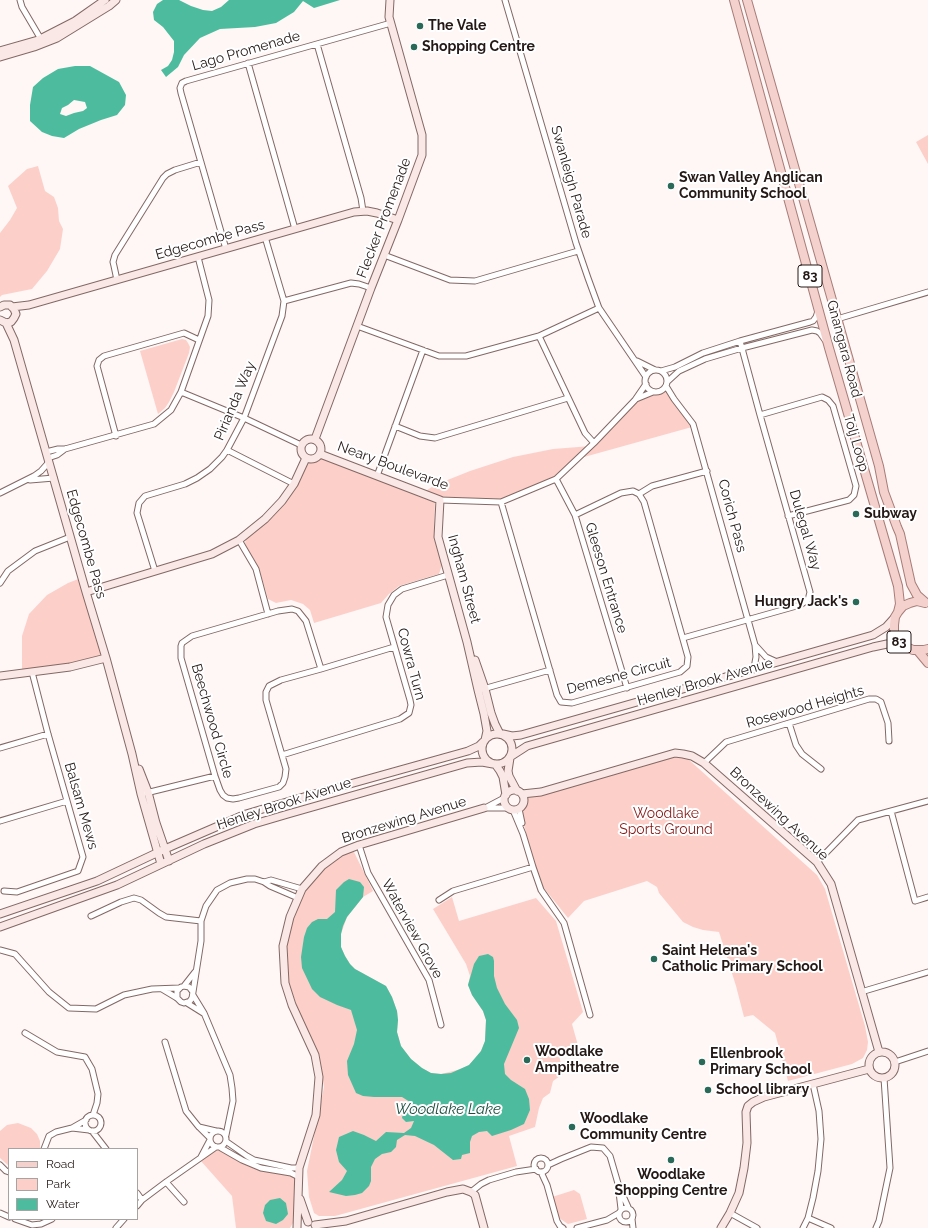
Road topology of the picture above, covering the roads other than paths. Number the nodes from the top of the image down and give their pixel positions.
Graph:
1 (20, 0) edge
2 (116, 0) edge
3 (390, 0) edge
4 (505, 0) edge
5 (734, 0) edge
6 (747, 0) edge
7 (104, 2) edge
8 (391, 23) junction
9 (42, 41) junction
10 (317, 44) junction
11 (0, 51) edge
12 (0, 57) edge
13 (248, 63) junction
14 (201, 162) junction
15 (363, 211) junction
16 (398, 220) junction
17 (295, 229) junction
18 (265, 237) junction
19 (226, 249) junction
20 (578, 251) junction
21 (384, 255) junction
22 (198, 257) junction
23 (117, 280) junction
24 (371, 288) junction
25 (928, 292) edge
26 (284, 301) junction
27 (29, 305) junction
28 (818, 305) junction
29 (12, 306) junction
30 (0, 307) edge
31 (599, 308) junction
32 (9, 319) edge
33 (837, 319) junction
34 (357, 326) junction
35 (539, 336) junction
36 (199, 340) junction
37 (740, 341) junction
38 (742, 348) junction
39 (829, 348) junction
40 (423, 350) junction
41 (636, 361) junction
42 (655, 370) junction
43 (661, 371) junction
44 (646, 377) junction
45 (646, 384) junction
46 (667, 384) junction
47 (660, 391) junction
48 (180, 392) junction
49 (653, 392) junction
50 (568, 398) junction
51 (674, 399) junction
52 (635, 400) junction
53 (760, 415) junction
54 (244, 418) junction
55 (396, 426) junction
56 (116, 436) junction
57 (315, 439) junction
58 (594, 443) junction
59 (301, 445) junction
60 (227, 450) junction
61 (320, 454) junction
62 (47, 457) junction
63 (306, 458) junction
64 (707, 470) junction
65 (377, 476) junction
66 (54, 478) junction
67 (556, 479) junction
68 (25, 480) junction
69 (294, 484) junction
70 (0, 493) edge
71 (639, 494) junction
72 (440, 500) junction
73 (502, 502) junction
74 (574, 515) junction
75 (788, 516) junction
76 (70, 537) junction
77 (239, 540) junction
78 (155, 571) junction
79 (448, 575) junction
80 (0, 583) edge
81 (86, 592) junction
82 (926, 603) edge
83 (268, 614) junction
84 (897, 614) junction
85 (748, 620) junction
86 (683, 638) junction
87 (755, 645) junction
88 (394, 647) junction
89 (928, 649) edge
90 (913, 650) junction
91 (106, 658) junction
92 (777, 662) junction
93 (928, 663) edge
94 (754, 668) junction
95 (321, 669) junction
96 (550, 670) junction
97 (32, 672) junction
98 (0, 676) edge
99 (626, 688) junction
100 (481, 690) junction
101 (789, 723) junction
102 (48, 734) junction
103 (502, 734) junction
104 (484, 741) junction
105 (889, 741) dead end
106 (0, 748) edge
107 (282, 755) junction
108 (510, 757) junction
109 (704, 763) junction
110 (494, 764) junction
111 (822, 769) dead end
112 (215, 776) junction
113 (145, 793) junction
114 (521, 795) junction
115 (505, 796) junction
116 (67, 801) junction
117 (928, 801) edge
118 (484, 808) junction
119 (513, 809) junction
120 (891, 811) junction
121 (0, 821) edge
122 (359, 845) junction
123 (165, 849) junction
124 (158, 852) junction
125 (169, 861) junction
126 (817, 862) junction
127 (161, 864) junction
128 (533, 867) junction
129 (264, 882) junction
130 (302, 889) junction
131 (4, 891) dead end
132 (928, 897) edge
133 (298, 898) junction
134 (439, 900) dead end
135 (0, 914) edge
136 (91, 916) dead end
137 (201, 921) junction
138 (0, 926) edge
139 (0, 950) edge
140 (195, 972) junction
141 (928, 972) edge
142 (181, 987) junction
143 (162, 989) junction
144 (861, 992) junction
145 (193, 993) junction
146 (177, 998) junction
147 (187, 1003) junction
148 (204, 1013) junction
149 (590, 1015) dead end
150 (441, 1025) dead end
151 (24, 1033) dead end
152 (165, 1042) dead end
153 (928, 1051) edge
154 (879, 1052) junction
155 (895, 1062) junction
156 (869, 1069) junction
157 (884, 1078) junction
158 (813, 1084) junction
159 (95, 1116) junction
160 (86, 1120) junction
161 (229, 1120) junction
162 (198, 1126) junction
163 (72, 1128) junction
164 (98, 1129) junction
165 (90, 1130) junction
166 (218, 1131) junction
167 (226, 1135) junction
168 (210, 1139) junction
169 (227, 1142) junction
170 (102, 1143) junction
171 (44, 1148) edge
172 (105, 1148) edge
173 (218, 1148) junction
174 (200, 1158) junction
175 (546, 1159) junction
176 (561, 1159) junction
177 (0, 1165) edge
178 (299, 1168) junction
179 (541, 1168) junction
180 (8, 1172) edge
181 (299, 1177) junction
182 (166, 1182) junction
183 (619, 1187) junction
184 (472, 1192) junction
185 (298, 1193) junction
186 (138, 1194) edge
187 (142, 1200) junction
188 (184, 1202) dead end
189 (138, 1205) edge
190 (628, 1207) junction
191 (620, 1211) junction
192 (730, 1213) junction
193 (808, 1218) junction
194 (632, 1219) junction
195 (17, 1220) edge
196 (51, 1220) edge
197 (123, 1220) edge
198 (607, 1220) junction
199 (346, 1221) junction
200 (624, 1221) junction
201 (308, 1222) junction
202 (316, 1227) edge
203 (116, 1228) edge
204 (297, 1228) edge
205 (334, 1228) edge
206 (484, 1228) edge
207 (563, 1228) edge
208 (577, 1228) edge
209 (628, 1228) edge
210 (633, 1228) edge
211 (721, 1228) edge
212 (757, 1228) edge
213 (803, 1228) edge
214 (831, 1228) edge
215 (876, 1228) edge

1 - 9 street
2 - 7 street
3 - 8 street, Flecker Promenade
4 - 20 street, Swanleigh Parade
5 - 28 main road, Gnangara Road / 83
6 - 33 main road, Gnangara Road / 83
7 - 9 street
8 - 10 street, Lago Promenade
8 - 16 street, Flecker Promenade
9 - 11 street
9 - 12 street
10 - 13 street, Lago Promenade
10 - 15 street
13 - 14 street, Lago Promenade
13 - 17 street
14 - 19 street, Lago Promenade
14 - 23 street
15 - 16 street, Edgecombe Pass
15 - 17 street, Edgecombe Pass
16 - 21 street, Flecker Promenade
17 - 18 street, Edgecombe Pass
18 - 19 street, Edgecombe Pass
18 - 26 street, Pirianda Way
19 - 22 street, Edgecombe Pass
20 - 21 street
20 - 31 street, Swanleigh Parade
21 - 24 street, Flecker Promenade
22 - 23 street, Edgecombe Pass
22 - 36 street
23 - 27 street, Edgecombe Pass
24 - 26 street
24 - 34 street, Flecker Promenade
25 - 33 street
26 - 54 street, Pirianda Way
27 - 29 street, Edgecombe Pass
27 - 32 street, Edgecombe Pass
28 - 37 street
28 - 39 main road, Gnangara Road / 83
29 - 30 street, Edgecombe Pass
29 - 32 street
31 - 35 street
31 - 41 street, Swanleigh Parade
32 - 62 street, Edgecombe Pass
33 - 82 main road, Gnangara Road / 83
34 - 40 street
34 - 57 street, Flecker Promenade
35 - 40 street
35 - 50 street
36 - 48 street
36 - 56 street
37 - 38 street, Dulegal Way
37 - 43 street
38 - 39 street
38 - 46 street
38 - 53 street, Dulegal Way
39 - 84 main road, Gnangara Road / 83
40 - 55 street
41 - 42 street, Swanleigh Parade
41 - 44 street, Swanleigh Parade
42 - 43 street
42 - 44 street
43 - 46 street
44 - 45 street
45 - 49 street
45 - 52 street, Neary Boulevarde
46 - 47 street
46 - 51 street, Corich Pass
47 - 49 street
47 - 51 street, Corich Pass
48 - 54 street
48 - 56 street
49 - 52 street, Neary Boulevarde
50 - 55 street
50 - 58 street
51 - 64 street, Corich Pass
52 - 58 street, Neary Boulevarde
53 - 75 street, Dulegal Way
53 - 75 street, Tolj Loop
54 - 59 street
54 - 60 street, Pirianda Way
55 - 65 street
56 - 62 street
57 - 59 street
57 - 61 street
58 - 67 street, Neary Boulevarde
59 - 63 street
60 - 69 street
60 - 78 street, Pirianda Way
61 - 63 street
61 - 65 street, Neary Boulevarde
62 - 66 street, Edgecombe Pass
62 - 68 street
63 - 69 street
64 - 71 street
64 - 85 street, Corich Pass
65 - 72 street, Neary Boulevarde
66 - 68 street
66 - 76 street, Edgecombe Pass
67 - 73 street, Neary Boulevarde
67 - 74 street, Gleeson Entrance
68 - 70 street
69 - 77 street
71 - 74 street
71 - 86 street, Demesne Circuit
72 - 73 street, Neary Boulevarde
72 - 79 street, Ingham Street
73 - 96 street, Demesne Circuit
74 - 99 street, Gleeson Entrance
75 - 85 street, Dulegal Way
76 - 80 street
76 - 81 street, Edgecombe Pass
77 - 78 street
77 - 83 street
78 - 81 street
79 - 88 street, Cowra Turn
79 - 100 street, Ingham Street
81 - 91 street, Edgecombe Pass
82 - 84 main road, 83
83 - 95 street, Beechwood Circle
83 - 112 street, Beechwood Circle
84 - 90 main road, 83
84 - 92 street, Henley Brook Avenue
85 - 86 street, Dulegal Way
85 - 87 street, Corich Pass
86 - 99 street, Demesne Circuit
87 - 92 street
87 - 94 street, Corich Pass
88 - 95 street, Beechwood Circle
88 - 107 street, Cowra Turn
89 - 90 main road, 83
90 - 93 main road, 83
90 - 108 street, Henley Brook Avenue
91 - 97 street
91 - 113 street, Edgecombe Pass
92 - 94 street, Henley Brook Avenue
94 - 103 street, Henley Brook Avenue
95 - 107 street, Beechwood Circle
96 - 99 street, Demesne Circuit
96 - 100 street
97 - 98 street
97 - 102 street, Balsam Mews
100 - 103 street, Ingham Street
100 - 104 street, Ingham Street
101 - 105 street, Rosewood Heights
101 - 109 street, Rosewood Heights
101 - 111 street
102 - 106 street
102 - 116 street, Balsam Mews
103 - 104 street
103 - 108 street
104 - 110 street
104 - 123 street, Henley Brook Avenue
107 - 112 street, Beechwood Circle
108 - 110 street
108 - 114 street
109 - 114 street, Bronzewing Avenue
109 - 126 street, Bronzewing Avenue
110 - 115 street
110 - 125 street, Henley Brook Avenue
112 - 113 street
113 - 123 street, Edgecombe Pass
113 - 124 street, Edgecombe Pass
114 - 115 street
114 - 119 street
115 - 118 street, Bronzewing Avenue
115 - 119 street
116 - 121 street
116 - 131 street, Balsam Mews
117 - 120 street
118 - 119 street, Bronzewing Avenue
118 - 122 street, Bronzewing Avenue
119 - 128 street
120 - 126 street
120 - 132 street
122 - 130 street, Bronzewing Avenue
122 - 150 street, Waterview Grove
123 - 124 street, Henley Brook Avenue
123 - 125 street, Edgecombe Pass
124 - 127 street, Edgecombe Pass
124 - 135 street, Henley Brook Avenue
125 - 127 street, Henley Brook Avenue
126 - 144 street, Bronzewing Avenue
127 - 138 street, Henley Brook Avenue
128 - 134 street
128 - 149 street
129 - 130 street
129 - 133 street
129 - 137 street
130 - 133 street, Bronzewing Avenue
133 - 178 street, Bronzewing Avenue
136 - 137 street
137 - 140 street
139 - 143 street
140 - 142 street
140 - 145 street
141 - 144 street
142 - 143 street
142 - 145 street
142 - 146 street
143 - 146 street
144 - 154 street, Bronzewing Avenue
145 - 147 street
145 - 148 street
146 - 147 street
147 - 148 street
148 - 161 street
151 - 159 street
152 - 162 street
153 - 155 street
154 - 155 street
154 - 156 street
155 - 157 street
156 - 157 street
156 - 158 street
157 - 215 street
158 - 192 street
158 - 193 street
159 - 160 street
159 - 164 street
160 - 163 street
160 - 165 street
161 - 166 street
161 - 167 street
162 - 166 street
162 - 168 street
163 - 165 street
163 - 171 street
164 - 165 street
164 - 170 street
165 - 170 street
166 - 167 street
166 - 168 street
167 - 169 street
168 - 173 street
168 - 174 street
169 - 173 street
169 - 178 street
170 - 172 street
173 - 174 street
173 - 181 street
174 - 182 street
175 - 176 street
175 - 179 street
175 - 179 street
176 - 179 street
176 - 183 street
177 - 180 street
178 - 181 street, Bronzewing Avenue
179 - 184 street
179 - 207 street
181 - 185 street, Bronzewing Avenue
182 - 187 street
182 - 188 street
183 - 190 street
183 - 191 street
184 - 199 street
184 - 206 street
185 - 201 street, Bronzewing Avenue
185 - 204 street, Bronzewing Avenue
186 - 187 street
187 - 189 street
190 - 191 street
190 - 194 street
191 - 198 street
191 - 200 street
192 - 211 street
192 - 212 street
193 - 213 street
193 - 214 street
194 - 200 street
194 - 210 street
195 - 196 street
197 - 203 street
198 - 200 street
198 - 208 street
199 - 202 street
199 - 205 street
200 - 209 street
201 - 202 street
201 - 204 street

